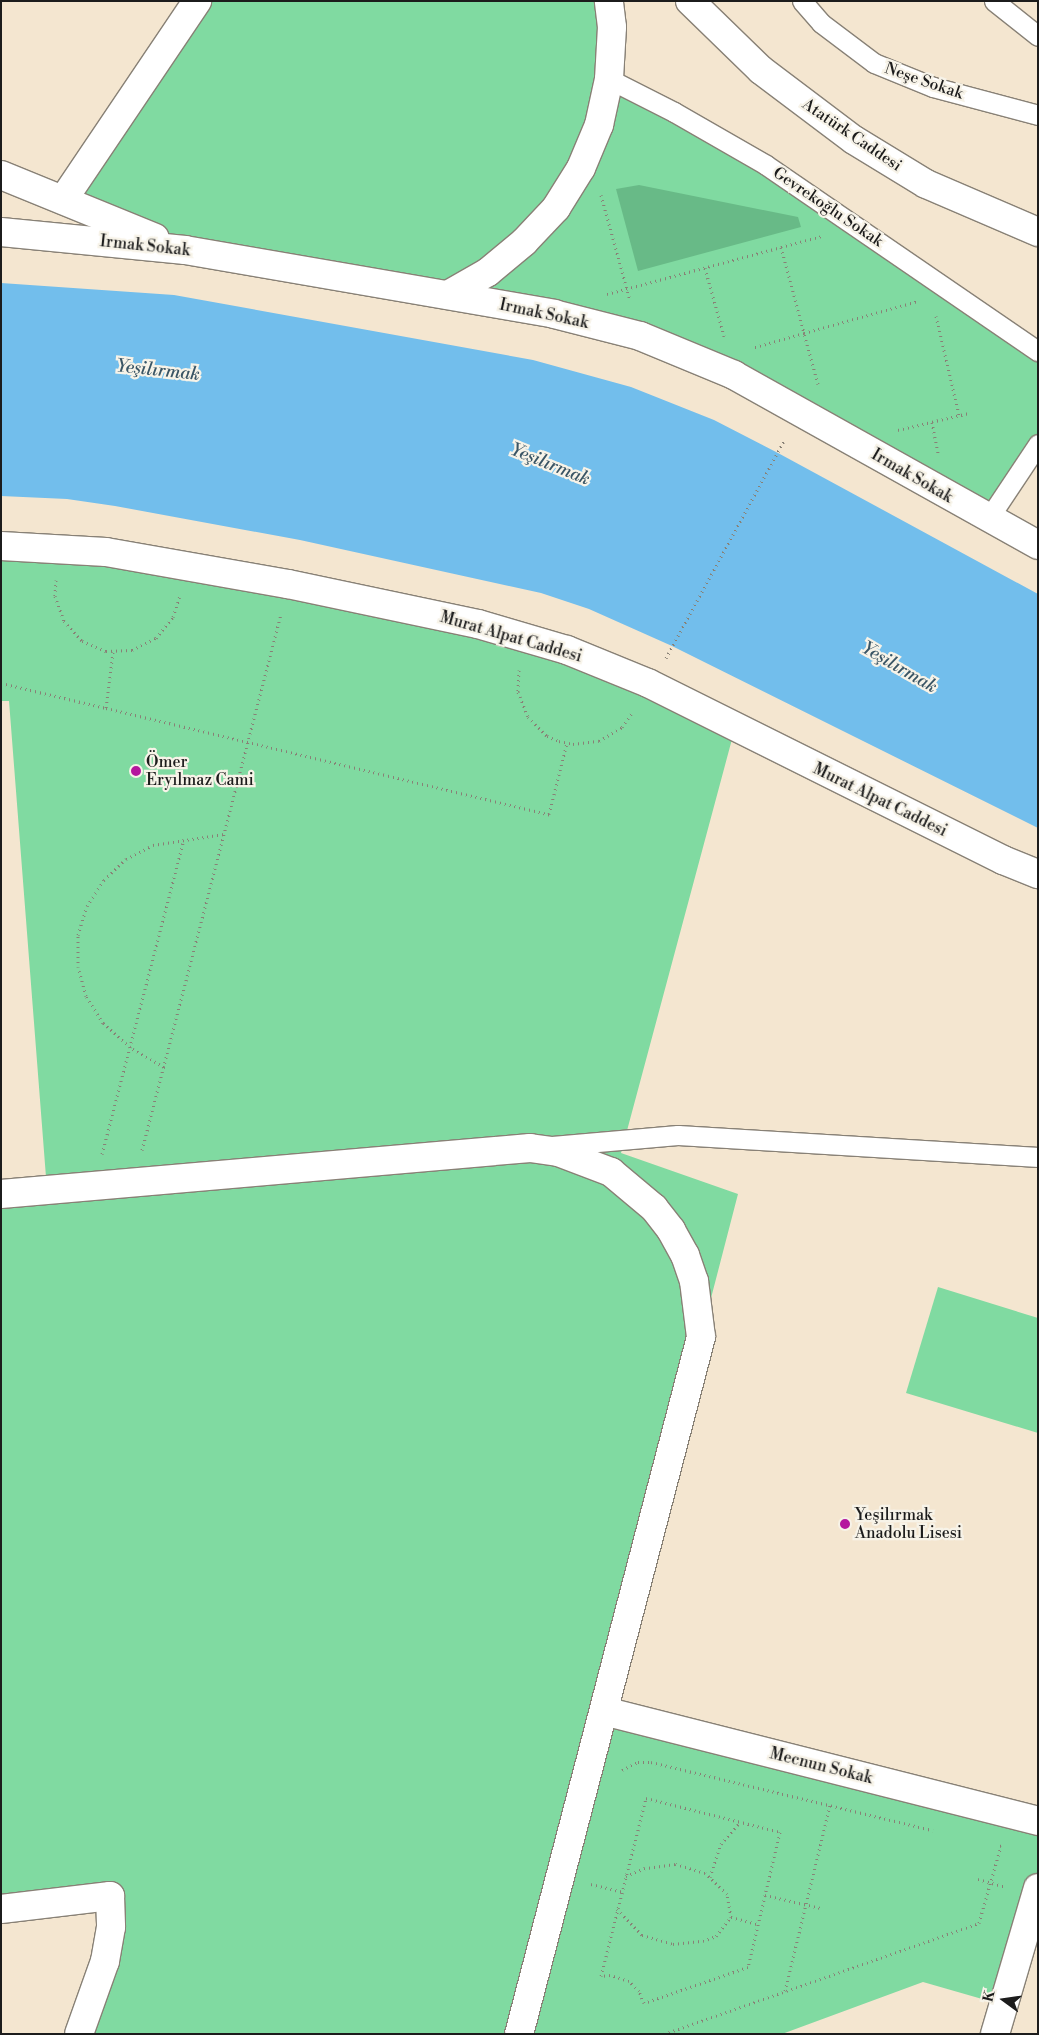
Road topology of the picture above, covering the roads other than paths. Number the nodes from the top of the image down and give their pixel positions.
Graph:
1 (197, 1) edge
2 (609, 1) edge
3 (802, 1) edge
4 (994, 1) edge
5 (694, 4) edge
6 (1038, 36) edge
7 (609, 80) junction
8 (1038, 115) edge
9 (1, 175) edge
10 (63, 200) junction
11 (1, 232) edge
12 (1038, 232) edge
13 (185, 250) junction
14 (448, 295) junction
15 (1038, 351) edge
16 (1038, 444) edge
17 (988, 519) junction
18 (1038, 545) edge
19 (1, 546) edge
20 (1038, 874) edge
21 (530, 1148) junction
22 (1038, 1157) edge
23 (1, 1194) edge
24 (604, 1712) junction
25 (1038, 1821) edge
26 (1038, 1888) edge
27 (1, 1908) edge
28 (80, 2034) edge
29 (519, 2034) edge
30 (995, 2034) edge

1 - 10 street
2 - 7 street
3 - 8 lane, Neşe Sokak
4 - 6 lane
5 - 12 street, Atatürk Caddesi
7 - 14 street
7 - 15 lane, Gevrekoğlu Sokak
9 - 10 street
10 - 13 street
11 - 13 street, Irmak Sokak
13 - 14 street, Irmak Sokak
14 - 17 street, Irmak Sokak
16 - 17 lane
17 - 18 street, Irmak Sokak
19 - 20 street, Murat Alpat Caddesi
21 - 22 lane
21 - 23 street
21 - 24 street
24 - 25 street, Mecnun Sokak
24 - 29 street
26 - 30 street
27 - 28 street

